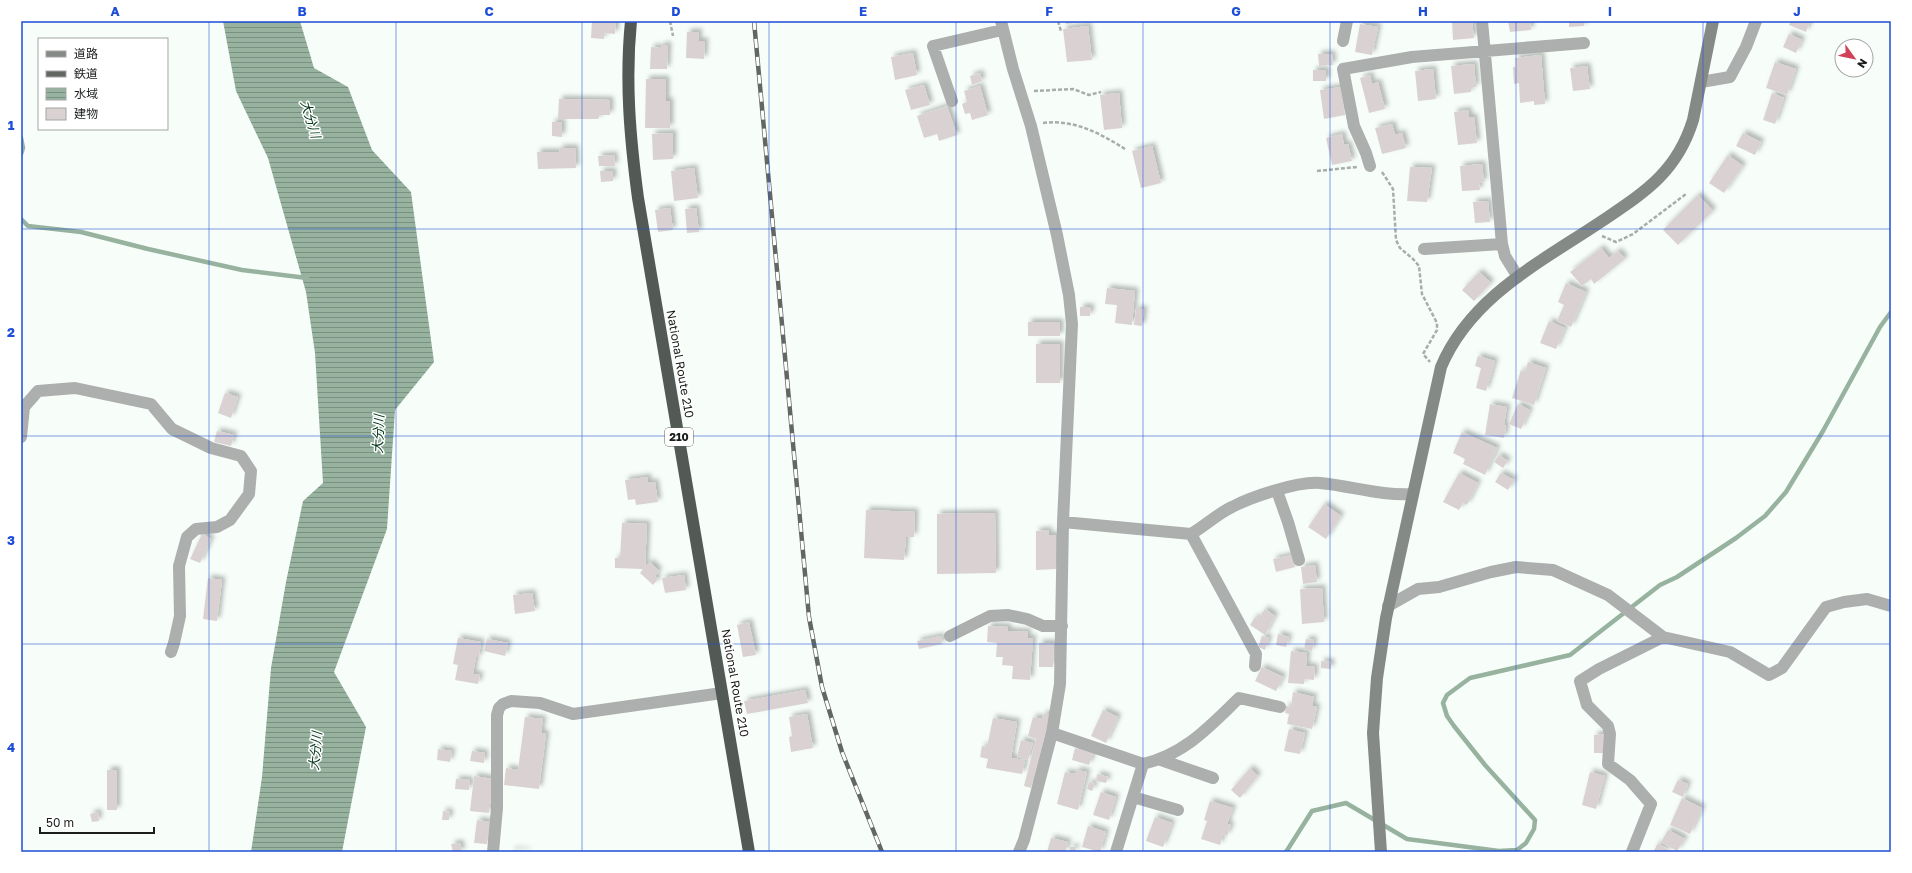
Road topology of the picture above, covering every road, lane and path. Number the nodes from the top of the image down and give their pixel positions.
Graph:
1 (631, 21) edge
2 (670, 21) edge
3 (1058, 21) edge
4 (1347, 21) edge
5 (1482, 21) edge
6 (1713, 21) edge
7 (1756, 21) edge
8 (1002, 25) edge
9 (1061, 31) dead end
10 (673, 36) dead end
11 (1343, 41) dead end
12 (1584, 43) dead end
13 (1486, 51) junction
14 (1701, 82) junction
15 (1021, 92) junction
16 (1101, 92) dead end
17 (952, 101) dead end
18 (1031, 126) junction
19 (1124, 149) dead end
20 (1370, 166) junction
21 (1317, 170) dead end
22 (1686, 194) dead end
23 (1593, 227) junction
24 (1502, 244) junction
25 (1424, 248) dead end
26 (1518, 277) junction
27 (1430, 362) dead end
28 (21, 437) edge
29 (1277, 491) junction
30 (1413, 494) junction
31 (1063, 522) junction
32 (1192, 534) junction
33 (1299, 560) dead end
34 (1388, 606) junction
35 (1891, 606) edge
36 (1062, 626) junction
37 (950, 636) dead end
38 (1663, 637) junction
39 (171, 652) dead end
40 (1256, 666) dead end
41 (722, 693) junction
42 (1280, 707) dead end
43 (1052, 733) junction
44 (1161, 760) junction
45 (1143, 764) junction
46 (1213, 778) dead end
47 (1133, 797) junction
48 (1178, 810) dead end
49 (492, 852) edge
50 (749, 852) edge
51 (1019, 852) edge
52 (1116, 852) edge
53 (1381, 852) edge
54 (1632, 852) edge

1 - 41 highway, National Route 210 / 210
2 - 10 path
3 - 9 path
4 - 11 street
5 - 13 street
6 - 14 street
7 - 14 street
8 - 15 street
8 - 17 street
12 - 13 street
13 - 20 street
13 - 24 street
14 - 23 street
15 - 16 path
15 - 18 street
18 - 19 path
18 - 31 street
20 - 21 path
20 - 27 path
22 - 23 path
23 - 26 street
24 - 25 street
24 - 26 street
26 - 30 street
28 - 39 street
29 - 30 street
29 - 32 street
29 - 33 street
30 - 34 street
31 - 32 street
31 - 36 street
32 - 40 street
34 - 38 street
34 - 53 street
35 - 38 street
36 - 37 street
36 - 43 street
38 - 54 street
41 - 49 street
41 - 50 highway, National Route 210 / 210
42 - 44 street
43 - 45 street
43 - 51 street
44 - 45 street
44 - 46 street
45 - 47 street
47 - 48 street
47 - 52 street

